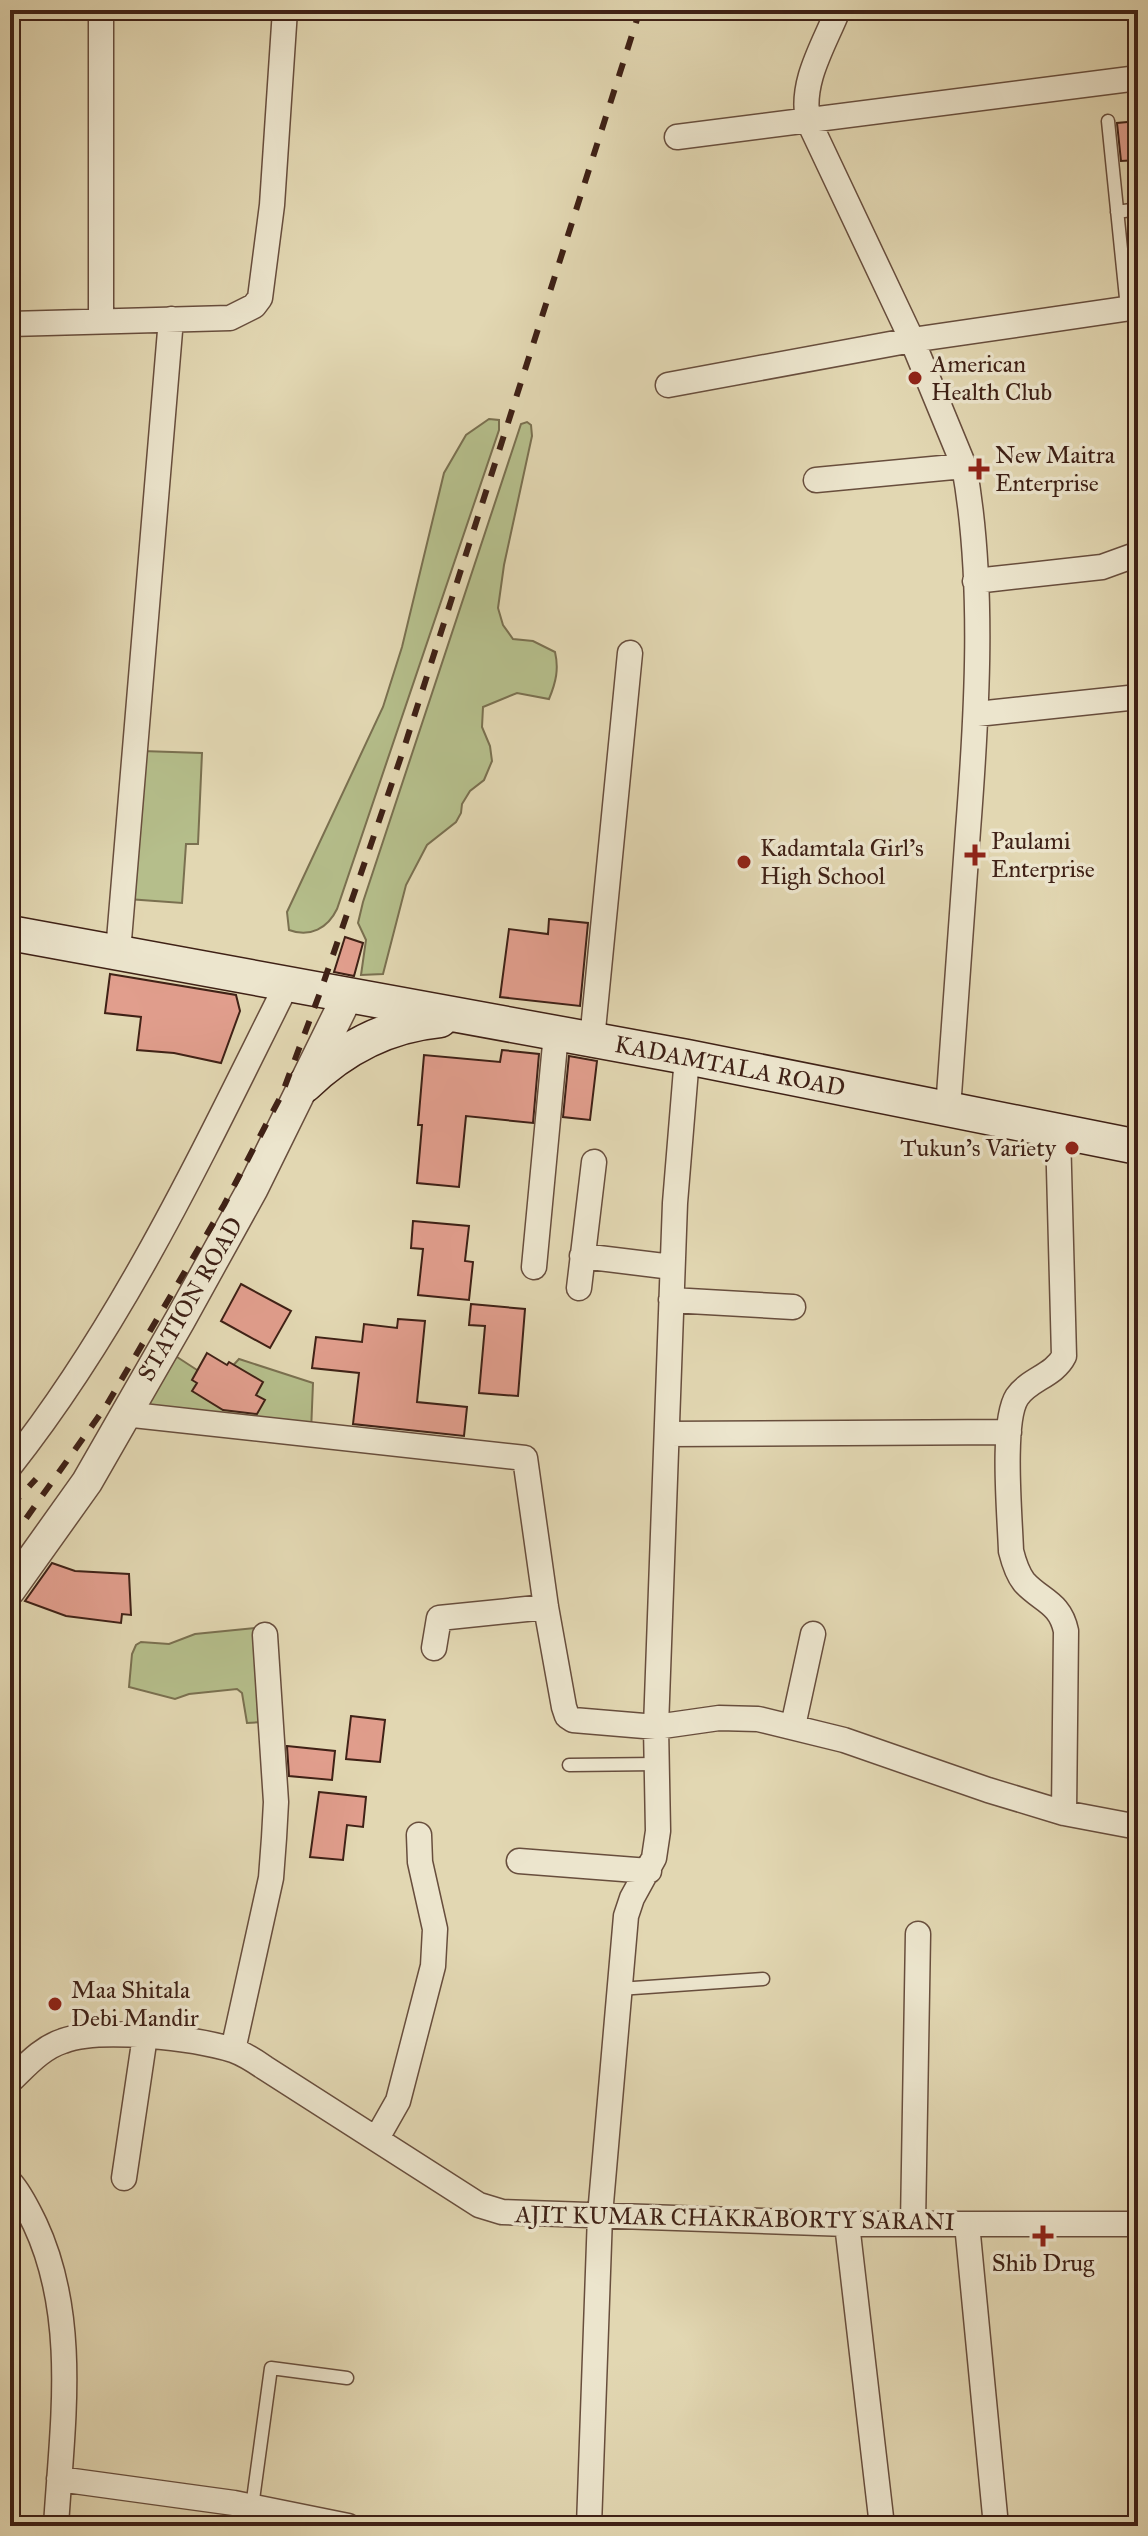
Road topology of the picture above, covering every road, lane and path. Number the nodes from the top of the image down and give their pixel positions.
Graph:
1 (101, 10) edge
2 (285, 10) edge
3 (838, 10) edge
4 (1138, 78) edge
5 (808, 120) junction
6 (1108, 121) dead end
7 (677, 137) dead end
8 (1138, 209) edge
9 (1117, 212) junction
10 (1138, 263) edge
11 (1122, 265) junction
12 (1132, 307) edge
13 (171, 319) junction
14 (101, 320) junction
15 (10, 324) edge
16 (912, 340) junction
17 (668, 385) dead end
18 (964, 466) junction
19 (816, 480) dead end
20 (1138, 554) edge
21 (975, 581) junction
22 (630, 653) dead end
23 (1138, 697) edge
24 (977, 714) junction
25 (10, 933) edge
26 (118, 952) junction
27 (287, 984) junction
28 (335, 993) junction
29 (500, 1024) junction
30 (556, 1034) junction
31 (592, 1040) junction
32 (687, 1057) junction
33 (305, 1085) junction
34 (948, 1109) junction
35 (1058, 1132) junction
36 (1138, 1147) edge
37 (594, 1162) dead end
38 (582, 1256) junction
39 (534, 1267) dead end
40 (672, 1267) junction
41 (579, 1288) dead end
42 (671, 1300) junction
43 (793, 1307) dead end
44 (124, 1414) junction
45 (1009, 1432) junction
46 (667, 1434) junction
47 (10, 1466) edge
48 (10, 1590) edge
49 (546, 1607) junction
50 (813, 1634) dead end
51 (265, 1635) dead end
52 (434, 1648) dead end
53 (793, 1726) junction
54 (656, 1727) junction
55 (657, 1764) junction
56 (569, 1765) dead end
57 (1064, 1813) junction
58 (1138, 1827) edge
59 (419, 1835) dead end
60 (519, 1861) dead end
61 (649, 1871) junction
62 (918, 1934) dead end
63 (763, 1979) dead end
64 (619, 1989) junction
65 (145, 2036) junction
66 (233, 2050) junction
67 (10, 2081) edge
68 (377, 2138) junction
69 (124, 2178) dead end
70 (10, 2182) edge
71 (600, 2215) junction
72 (847, 2224) junction
73 (913, 2224) junction
74 (967, 2224) junction
75 (1138, 2224) edge
76 (347, 2378) dead end
77 (59, 2479) junction
78 (252, 2507) junction
79 (56, 2526) edge
80 (348, 2526) edge
81 (589, 2526) edge
82 (882, 2526) edge
83 (996, 2526) edge

1 - 14 street
2 - 13 street
3 - 5 street
4 - 5 street
5 - 7 street
5 - 16 street
6 - 9 lane
8 - 9 lane
9 - 11 lane
10 - 11 lane
11 - 12 lane
12 - 16 street
13 - 14 street
13 - 26 street
14 - 15 street
16 - 17 street
16 - 18 street
18 - 19 street
18 - 21 street
20 - 21 street
21 - 24 street
22 - 31 street
23 - 24 street
24 - 34 street
25 - 26 main road, KADAMTALA ROAD
26 - 27 main road, KADAMTALA ROAD
27 - 28 main road, KADAMTALA ROAD
27 - 47 street
28 - 29 main road, KADAMTALA ROAD
28 - 33 street, STATION ROAD
29 - 30 main road, KADAMTALA ROAD
29 - 33 main road
30 - 31 main road, KADAMTALA ROAD
30 - 39 street
31 - 32 main road, KADAMTALA ROAD
32 - 34 main road, KADAMTALA ROAD
32 - 40 street
33 - 44 street, STATION ROAD
34 - 35 main road, KADAMTALA ROAD
35 - 36 main road, KADAMTALA ROAD
35 - 45 street
37 - 38 street
38 - 40 street
38 - 41 street
40 - 42 street
42 - 43 street
42 - 46 street
44 - 48 street, STATION ROAD
44 - 49 street
45 - 46 street
45 - 57 street
46 - 54 street
49 - 52 street
49 - 54 street
50 - 53 street
51 - 66 street
53 - 54 street
53 - 57 street
54 - 55 street
55 - 56 lane
55 - 61 street
57 - 58 street
59 - 68 street
60 - 61 street
61 - 64 street
62 - 73 street
63 - 64 lane
64 - 71 street
65 - 66 street, AJIT KUMAR CHAKRABORTY SARANI
65 - 67 street, AJIT KUMAR CHAKRABORTY SARANI
65 - 69 street
66 - 68 street, AJIT KUMAR CHAKRABORTY SARANI
68 - 71 street, AJIT KUMAR CHAKRABORTY SARANI
70 - 77 street
71 - 72 street, AJIT KUMAR CHAKRABORTY SARANI
71 - 81 street
72 - 73 street, AJIT KUMAR CHAKRABORTY SARANI
72 - 82 street
73 - 74 street, AJIT KUMAR CHAKRABORTY SARANI
74 - 75 street, AJIT KUMAR CHAKRABORTY SARANI
74 - 83 street
76 - 78 lane
77 - 78 street
77 - 79 street
78 - 80 street

